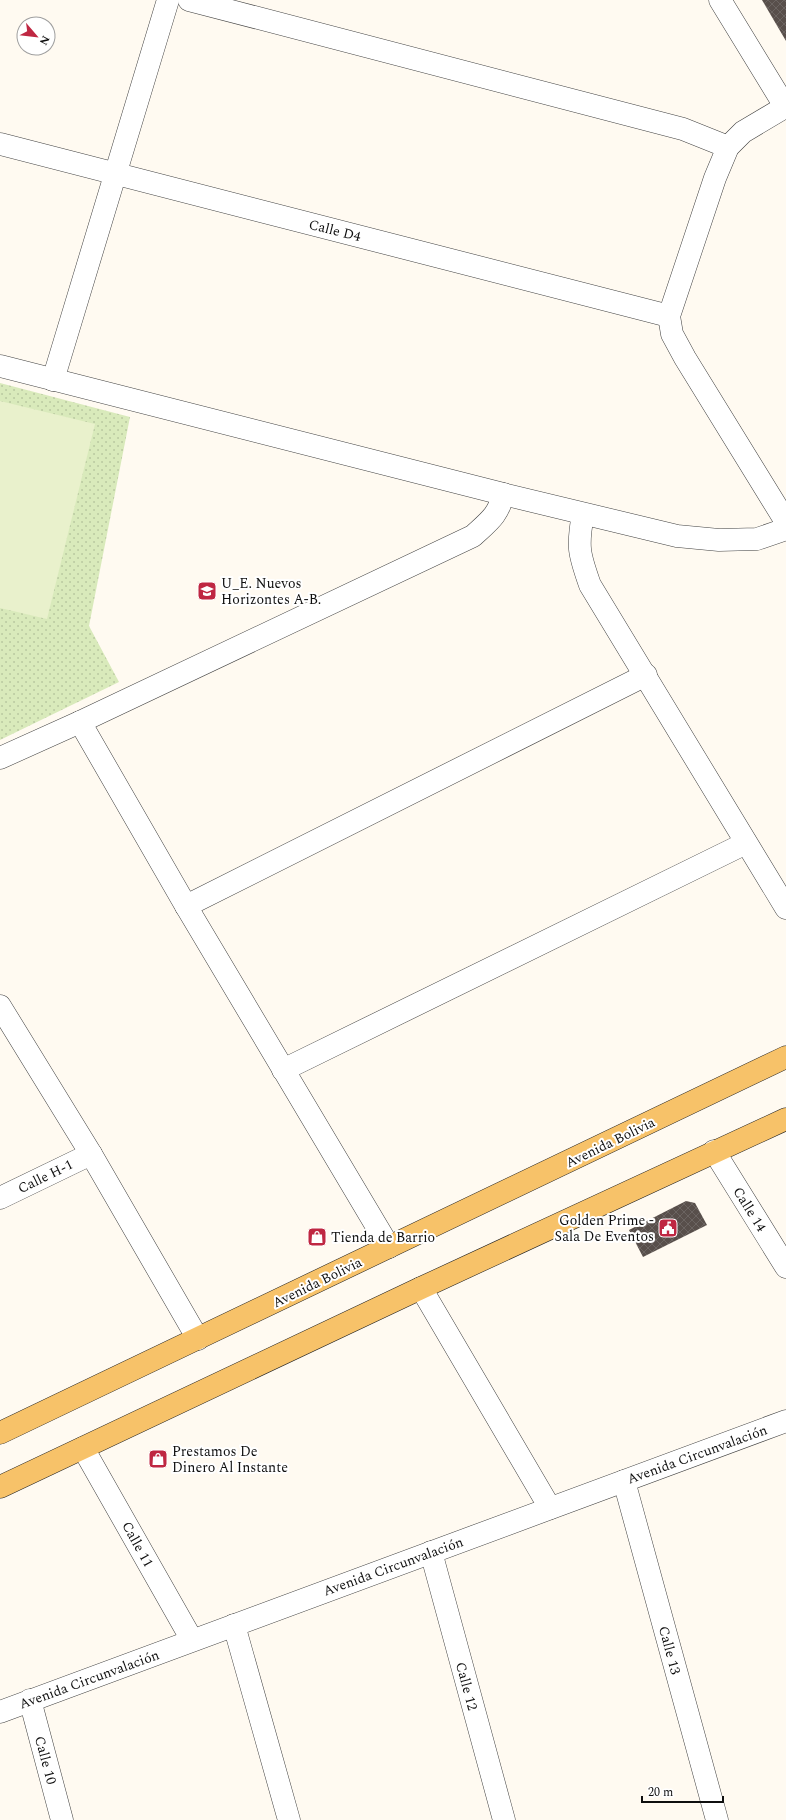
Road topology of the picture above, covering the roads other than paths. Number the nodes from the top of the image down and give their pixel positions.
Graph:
1 (168, 0) edge
2 (189, 0) edge
3 (720, 0) edge
4 (777, 77) edge
5 (786, 107) edge
6 (0, 144) edge
7 (728, 147) junction
8 (116, 174) junction
9 (669, 316) junction
10 (0, 366) edge
11 (53, 380) junction
12 (503, 494) junction
13 (583, 514) junction
14 (786, 522) edge
15 (786, 530) edge
16 (646, 675) junction
17 (80, 722) junction
18 (0, 758) edge
19 (746, 843) junction
20 (186, 906) junction
21 (786, 908) edge
22 (0, 1006) edge
23 (786, 1057) edge
24 (283, 1070) junction
25 (786, 1119) edge
26 (714, 1151) junction
27 (90, 1154) junction
28 (0, 1198) edge
29 (390, 1247) junction
30 (786, 1267) edge
31 (422, 1288) junction
32 (198, 1339) junction
33 (786, 1421) edge
34 (0, 1433) edge
35 (84, 1448) junction
36 (624, 1481) junction
37 (0, 1487) edge
38 (550, 1508) junction
39 (431, 1552) junction
40 (234, 1625) junction
41 (192, 1640) junction
42 (30, 1700) junction
43 (0, 1712) edge
44 (62, 1820) edge
45 (289, 1820) edge
46 (504, 1820) edge
47 (717, 1820) edge

1 - 8 street
2 - 7 street
3 - 4 street
4 - 5 street
5 - 7 street
6 - 8 street, Calle D4
7 - 9 street
8 - 9 street, Calle D4
8 - 11 street
9 - 14 street
10 - 11 street
11 - 12 street
12 - 13 street
12 - 17 street
13 - 15 street
13 - 16 street
16 - 19 street
16 - 20 street
17 - 18 street
17 - 20 street
19 - 21 street
19 - 24 street
20 - 24 street
22 - 27 street
23 - 29 main road, Avenida Bolivia
24 - 29 street
25 - 26 main road
26 - 30 street, Calle 14
26 - 31 main road
27 - 28 street, Calle H-1
27 - 32 street
29 - 32 main road, Avenida Bolivia
31 - 35 main road
31 - 38 street
32 - 34 main road, Avenida Bolivia
33 - 36 street, Avenida Circunvalación
35 - 37 main road
35 - 41 street, Calle 11
36 - 38 street, Avenida Circunvalación
36 - 47 street, Calle 13
38 - 39 street, Avenida Circunvalación
39 - 40 street, Avenida Circunvalación
39 - 46 street, Calle 12
40 - 41 street, Avenida Circunvalación
40 - 45 street
41 - 42 street, Avenida Circunvalación
42 - 43 street, Avenida Circunvalación
42 - 44 street, Calle 10

